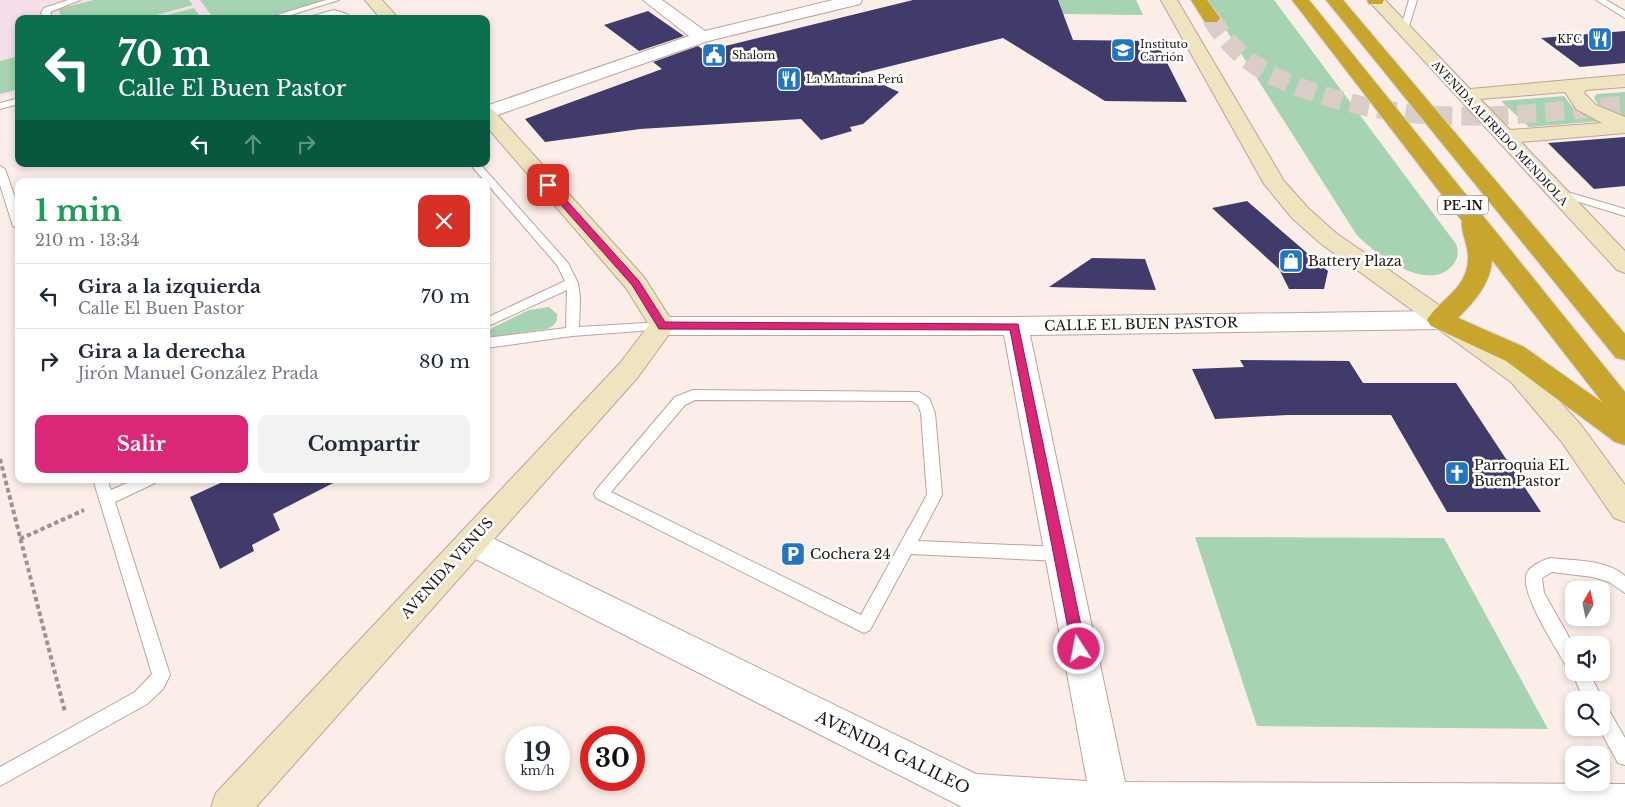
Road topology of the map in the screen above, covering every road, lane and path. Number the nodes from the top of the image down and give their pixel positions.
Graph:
1 (76, 0) edge
2 (335, 0) edge
3 (373, 0) edge
4 (651, 0) edge
5 (854, 0) edge
6 (1169, 0) edge
7 (1200, 0) edge
8 (1300, 0) edge
9 (1334, 0) edge
10 (1376, 0) edge
11 (1413, 0) edge
12 (1600, 0) edge
13 (46, 15) edge
14 (282, 15) edge
15 (326, 15) edge
16 (345, 15) edge
17 (388, 15) edge
18 (1625, 15) edge
19 (1211, 18) tunnel mouth
20 (1404, 30) junction
21 (702, 37) junction
22 (1625, 81) edge
23 (1582, 85) junction
24 (1465, 95) junction
25 (15, 102) edge
26 (0, 106) edge
27 (490, 112) edge
28 (490, 118) edge
29 (1625, 123) edge
30 (1625, 127) edge
31 (1504, 137) junction
32 (478, 167) edge
33 (0, 169) edge
34 (487, 178) edge
35 (490, 181) edge
36 (1555, 191) junction
37 (1467, 210) junction
38 (1625, 213) edge
39 (15, 214) edge
40 (1625, 266) edge
41 (572, 283) junction
42 (1440, 320) junction
43 (490, 321) edge
44 (662, 326) junction
45 (1015, 326) junction
46 (572, 332) junction
47 (490, 342) edge
48 (1625, 351) edge
49 (1625, 412) edge
50 (1625, 434) edge
51 (0, 459) edge
52 (101, 483) edge
53 (141, 483) edge
54 (107, 499) junction
55 (1625, 509) edge
56 (20, 539) junction
57 (471, 542) junction
58 (906, 547) junction
59 (1060, 554) junction
60 (1625, 586) edge
61 (1565, 647) edge
62 (1610, 729) edge
63 (72, 737) junction
64 (1625, 756) edge
65 (0, 777) edge
66 (972, 800) edge
67 (1625, 803) edge
68 (1110, 804) edge
69 (1477, 805) edge
70 (230, 807) edge

1 - 13 lane
2 - 14 lane
3 - 17 main road
4 - 21 street
5 - 21 street
6 - 42 main road
7 - 19 highway
8 - 37 highway, PE-1N
9 - 48 highway, PE-1N
10 - 20 main road, AVENIDA ALFREDO MENDIOLA
11 - 20 lane
12 - 18 lane
15 - 16 lane
20 - 24 main road, AVENIDA ALFREDO MENDIOLA
21 - 27 street
22 - 23 main road
23 - 24 main road
23 - 29 main road
24 - 31 main road, AVENIDA ALFREDO MENDIOLA
25 - 26 lane
28 - 44 main road
30 - 31 main road
31 - 36 main road, AVENIDA ALFREDO MENDIOLA
32 - 34 lane
33 - 39 lane
35 - 41 lane
36 - 38 lane
36 - 40 main road, AVENIDA ALFREDO MENDIOLA
37 - 42 highway
37 - 49 highway, PE-1N
41 - 43 lane
41 - 46 lane
42 - 45 street, CALLE EL BUEN PASTOR
42 - 50 highway
42 - 55 main road
44 - 45 street, CALLE EL BUEN PASTOR
44 - 46 lane
44 - 57 main road, AVENIDA VENUS
45 - 59 street
46 - 47 lane
51 - 56 path
52 - 54 lane
53 - 54 lane
54 - 56 path
54 - 63 lane
56 - 63 path
57 - 66 street, AVENIDA GALILEO
57 - 70 main road, AVENIDA VENUS
58 - 58 lane
58 - 59 lane
59 - 68 street
60 - 61 lane
62 - 64 lane
63 - 65 lane
66 - 68 street, AVENIDA GALILEO
67 - 69 street, AVENIDA GALILEO
68 - 69 street, AVENIDA GALILEO

